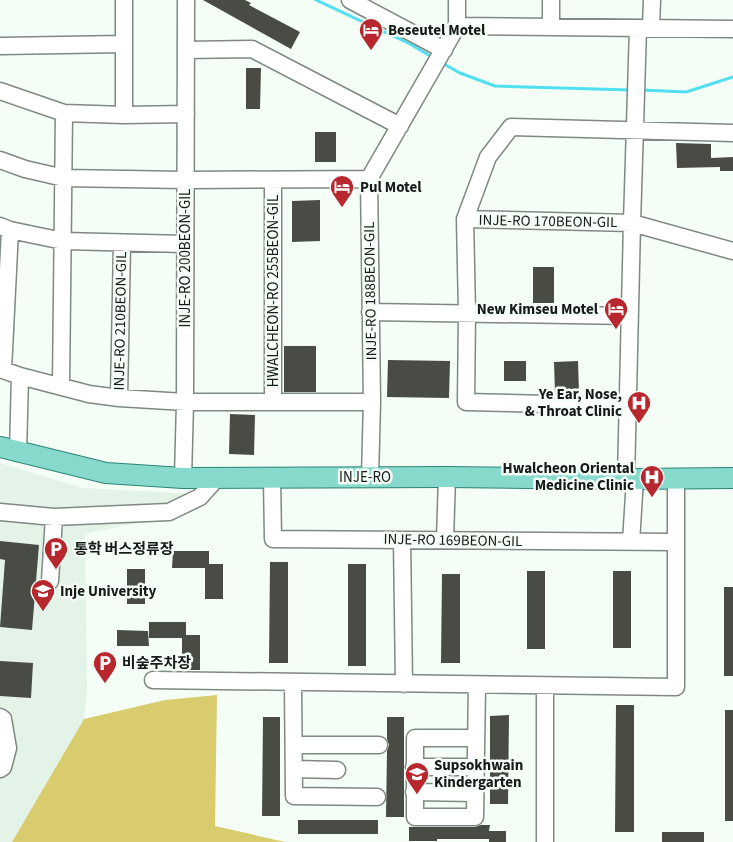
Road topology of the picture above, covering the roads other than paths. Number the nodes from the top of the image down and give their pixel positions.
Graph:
1 (124, 0) edge
2 (186, 0) edge
3 (350, 0) edge
4 (457, 0) edge
5 (552, 0) edge
6 (652, 0) edge
7 (367, 5) edge
8 (457, 26) junction
9 (551, 26) junction
10 (733, 29) edge
11 (642, 32) junction
12 (124, 44) junction
13 (0, 46) edge
14 (186, 50) junction
15 (442, 53) junction
16 (0, 91) edge
17 (64, 113) junction
18 (186, 114) junction
19 (124, 115) junction
20 (400, 126) junction
21 (635, 131) junction
22 (733, 134) edge
23 (0, 160) edge
24 (64, 178) junction
25 (369, 179) junction
26 (186, 180) junction
27 (273, 181) junction
28 (465, 219) junction
29 (632, 223) junction
30 (5, 228) edge
31 (63, 241) junction
32 (122, 244) junction
33 (185, 244) junction
34 (733, 252) edge
35 (370, 312) junction
36 (467, 313) junction
37 (630, 316) junction
38 (2, 370) edge
39 (20, 376) junction
40 (61, 386) junction
41 (119, 398) junction
42 (185, 402) junction
43 (273, 402) junction
44 (372, 402) junction
45 (628, 406) junction
46 (9, 450) edge
47 (218, 477) junction
48 (272, 477) junction
49 (447, 477) junction
50 (183, 478) junction
51 (370, 478) junction
52 (676, 478) junction
53 (733, 478) edge
54 (630, 479) junction
55 (0, 512) edge
56 (54, 517) junction
57 (402, 540) junction
58 (445, 540) junction
59 (632, 542) junction
60 (676, 542) junction
61 (50, 581) dead end
62 (154, 680) dead end
63 (293, 682) junction
64 (404, 684) junction
65 (477, 685) junction
66 (545, 686) junction
67 (0, 717) edge
68 (476, 738) junction
69 (294, 745) junction
70 (379, 745) dead end
71 (414, 766) junction
72 (476, 767) junction
73 (0, 769) edge
74 (294, 769) junction
75 (337, 770) dead end
76 (414, 792) junction
77 (476, 793) junction
78 (377, 797) dead end
79 (545, 842) edge

1 - 12 street
2 - 14 street, INJE-RO 200BEON-GIL
3 - 7 street
4 - 8 street
5 - 9 street
6 - 11 street, INJE-RO 170BEON-GIL
7 - 15 street
8 - 9 street
8 - 15 street
9 - 11 street
10 - 11 street
11 - 21 street, INJE-RO 170BEON-GIL
12 - 13 street
12 - 19 street
14 - 18 street, INJE-RO 200BEON-GIL
14 - 20 street
15 - 20 street
16 - 17 street
17 - 19 street
17 - 24 street
18 - 19 street
18 - 26 street, INJE-RO 200BEON-GIL
20 - 25 street
21 - 22 street
21 - 28 street, INJE-RO 170BEON-GIL
21 - 29 street, INJE-RO 170BEON-GIL
23 - 24 street, HWALCHEON-RO 255BEON-GIL
24 - 26 street, HWALCHEON-RO 255BEON-GIL
24 - 31 street
25 - 27 street, HWALCHEON-RO 255BEON-GIL
25 - 35 street, INJE-RO 188BEON-GIL
26 - 27 street, HWALCHEON-RO 255BEON-GIL
26 - 33 street, INJE-RO 200BEON-GIL
27 - 43 street, HWALCHEON-RO 255BEON-GIL
28 - 29 street, INJE-RO 170BEON-GIL
28 - 36 street, INJE-RO 170BEON-GIL
29 - 34 street
29 - 37 street, INJE-RO 170BEON-GIL
30 - 31 street, INJE-RO 210BEON-GIL
30 - 38 street, INJE-RO 210BEON-GIL
31 - 32 street, INJE-RO 210BEON-GIL
31 - 40 street
32 - 33 street, INJE-RO 210BEON-GIL
32 - 41 street, INJE-RO 210BEON-GIL
33 - 42 street, INJE-RO 200BEON-GIL
35 - 36 street
35 - 44 street, INJE-RO 188BEON-GIL
36 - 37 street
36 - 45 street, INJE-RO 170BEON-GIL
37 - 45 street, INJE-RO 170BEON-GIL
38 - 39 street, INJE-RO 210BEON-GIL
39 - 40 street
39 - 46 street
40 - 41 street
41 - 42 street
42 - 43 street
42 - 50 street, INJE-RO 200BEON-GIL
43 - 44 street
44 - 51 street, INJE-RO 188BEON-GIL
45 - 54 street, INJE-RO 170BEON-GIL
46 - 50 main road, INJE-RO
47 - 48 main road, INJE-RO
47 - 50 main road, INJE-RO
47 - 56 street
48 - 51 main road, INJE-RO
48 - 57 street, INJE-RO 169BEON-GIL
49 - 51 main road, INJE-RO
49 - 54 main road, INJE-RO
49 - 58 street
52 - 53 main road, INJE-RO
52 - 54 main road, INJE-RO
52 - 60 street
54 - 59 street
55 - 56 street
56 - 61 street
57 - 58 street, INJE-RO 169BEON-GIL
57 - 64 street
58 - 59 street, INJE-RO 169BEON-GIL
59 - 60 street, INJE-RO 169BEON-GIL
60 - 66 street
62 - 63 street
63 - 64 street
63 - 69 street
64 - 65 street
65 - 66 street
65 - 68 street
66 - 79 street
67 - 73 street
68 - 71 street
68 - 72 street
69 - 70 street
69 - 74 street
71 - 72 street
71 - 76 street
72 - 77 street
74 - 75 street
74 - 78 street
76 - 77 street
76 - 77 street

